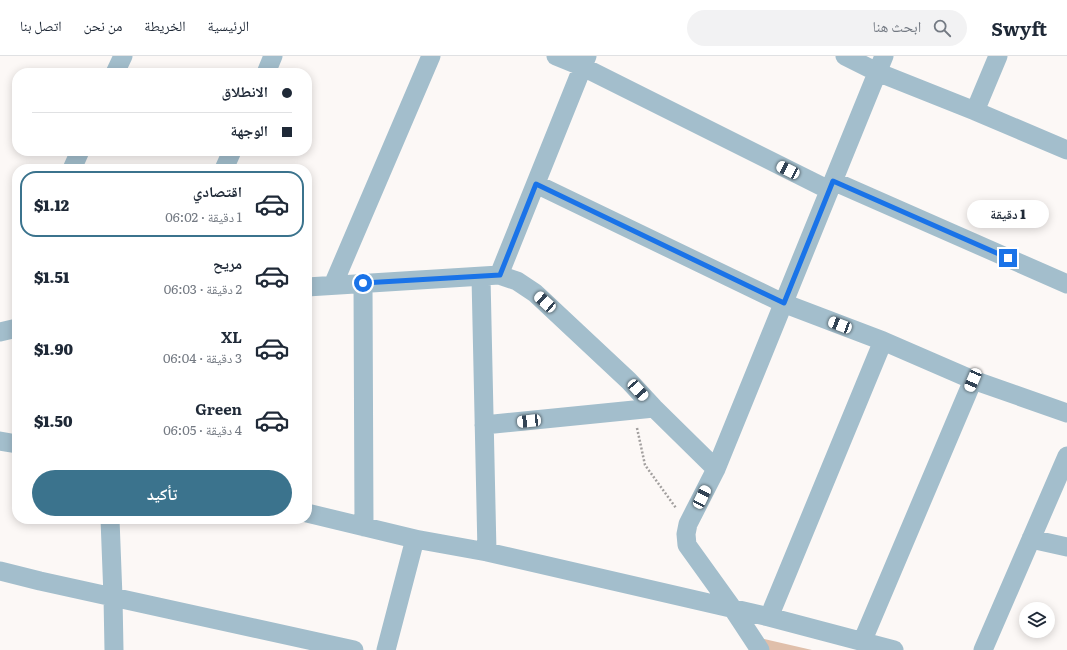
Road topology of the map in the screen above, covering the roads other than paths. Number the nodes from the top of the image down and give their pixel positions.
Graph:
1 (123, 56) edge
2 (273, 56) edge
3 (431, 56) edge
4 (556, 56) edge
5 (845, 56) edge
6 (998, 56) edge
7 (585, 61) edge
8 (880, 64) edge
9 (117, 68) edge
10 (268, 68) edge
11 (975, 111) junction
12 (1067, 150) edge
13 (536, 184) junction
14 (831, 186) junction
15 (500, 275) junction
16 (481, 277) junction
17 (363, 283) junction
18 (1067, 284) edge
19 (333, 285) junction
20 (312, 287) edge
21 (784, 303) junction
22 (883, 341) junction
23 (973, 380) junction
24 (654, 408) junction
25 (1067, 413) edge
26 (484, 425) junction
27 (0, 441) edge
28 (12, 443) edge
29 (1067, 456) edge
30 (716, 469) junction
31 (312, 514) edge
32 (110, 524) edge
33 (364, 527) junction
34 (415, 539) junction
35 (1031, 539) junction
36 (1067, 547) edge
37 (487, 552) junction
38 (0, 571) edge
39 (114, 597) junction
40 (733, 609) junction
41 (769, 617) junction
42 (862, 642) junction
43 (114, 650) edge
44 (354, 650) edge
45 (386, 650) edge
46 (760, 650) edge
47 (894, 650) edge
48 (983, 650) edge

1 - 9 street
2 - 10 street
3 - 19 street
4 - 7 street
5 - 8 street
6 - 11 street
7 - 13 street
7 - 14 street
8 - 11 street
8 - 14 street
11 - 12 street
13 - 15 street
13 - 21 street
14 - 18 street
14 - 21 street
15 - 16 street
15 - 24 street
16 - 17 street
16 - 26 street
17 - 19 street
17 - 33 street
19 - 20 street
21 - 22 street
21 - 30 street
22 - 23 street
22 - 41 street
23 - 25 street
23 - 42 street
24 - 26 street
24 - 30 street
26 - 37 street
27 - 28 street
29 - 35 street
30 - 40 street
31 - 33 street
32 - 39 street
33 - 34 street
34 - 37 street
34 - 45 street
35 - 36 street
35 - 48 street
37 - 40 street
38 - 39 street
39 - 43 street
39 - 44 street
40 - 41 street
40 - 46 street
41 - 42 street
42 - 47 street

